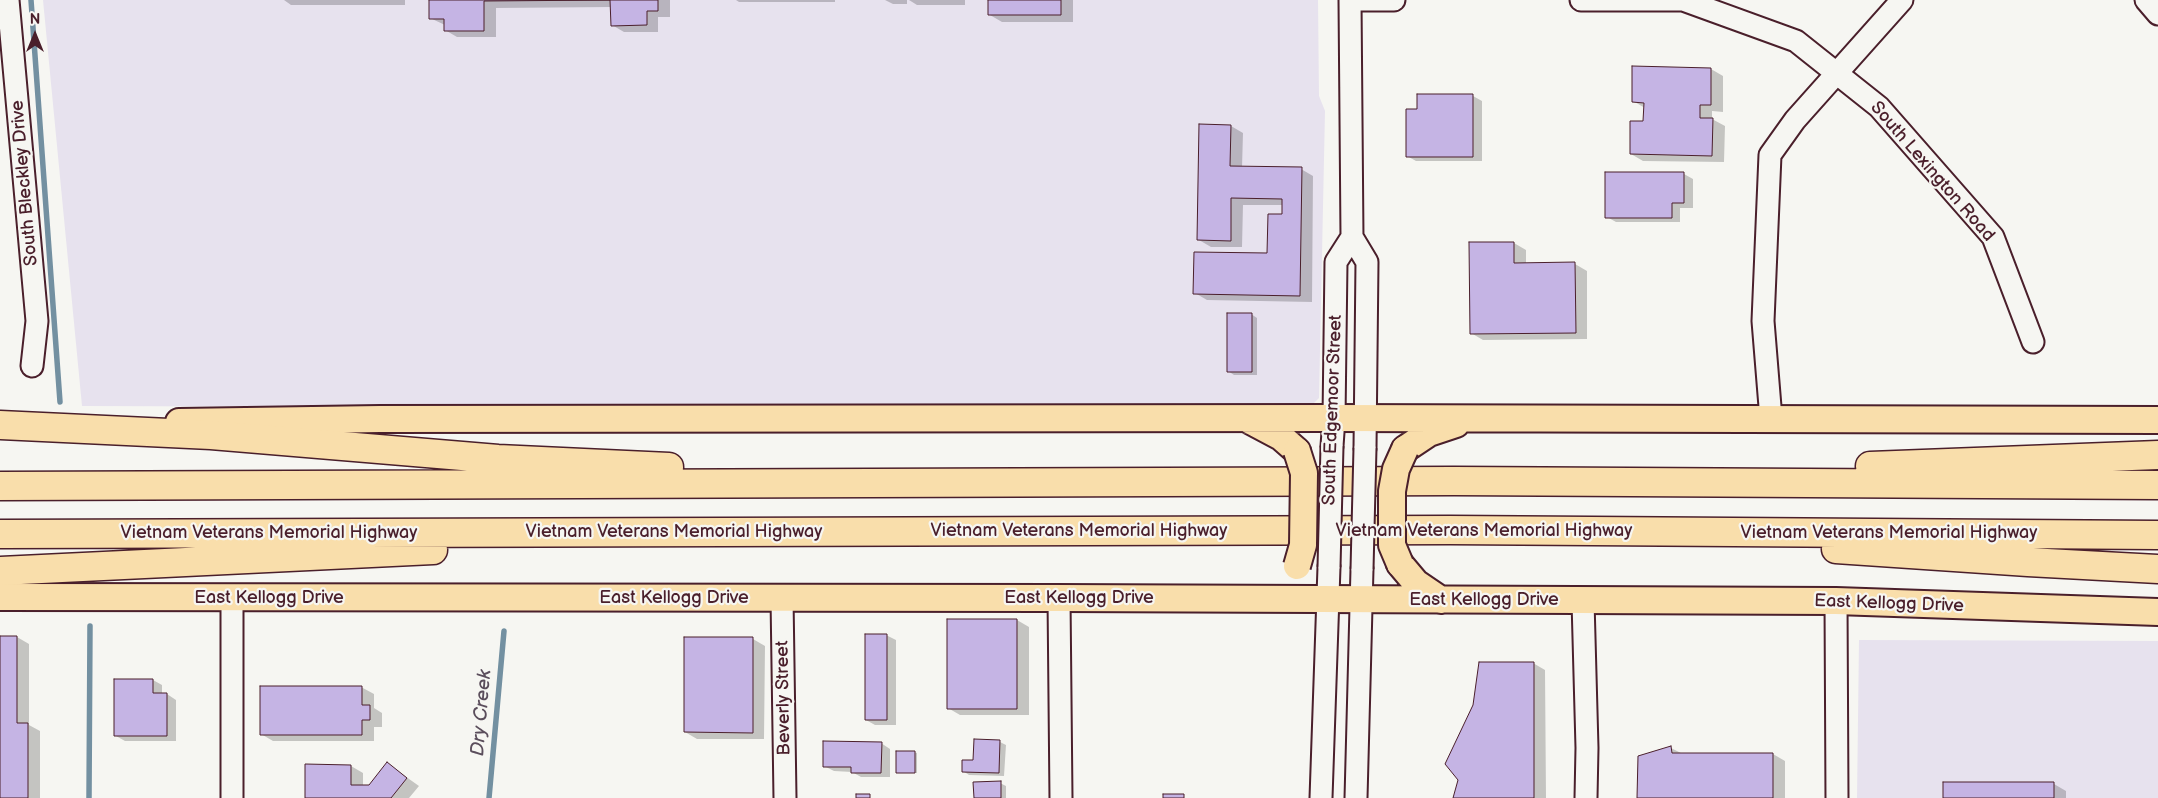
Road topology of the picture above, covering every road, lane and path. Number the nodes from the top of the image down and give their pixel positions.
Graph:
1 (8, 0) edge
2 (1350, 0) edge
3 (1394, 0) edge
4 (1581, 0) edge
5 (1902, 0) edge
6 (2146, 0) edge
7 (2158, 14) edge
8 (1836, 73) junction
9 (1352, 238) junction
10 (2034, 342) dead end
11 (32, 366) dead end
12 (1245, 418) junction
13 (1334, 418) junction
14 (1366, 418) junction
15 (1471, 418) junction
16 (1771, 419) junction
17 (2158, 420) edge
18 (0, 425) edge
19 (2158, 455) edge
20 (1454, 481) junction
21 (967, 484) junction
22 (2158, 485) edge
23 (0, 486) edge
24 (1450, 530) junction
25 (796, 532) junction
26 (0, 534) edge
27 (2158, 535) edge
28 (2158, 569) edge
29 (0, 570) edge
30 (0, 598) edge
31 (232, 598) junction
32 (782, 598) junction
33 (1058, 598) junction
34 (1252, 599) junction
35 (1327, 599) junction
36 (1361, 599) junction
37 (1441, 600) junction
38 (1583, 601) junction
39 (1836, 601) junction
40 (2158, 612) edge
41 (232, 798) edge
42 (786, 798) edge
43 (1061, 798) edge
44 (1322, 798) edge
45 (1356, 798) edge
46 (1586, 798) edge
47 (1837, 798) edge

1 - 11 street, South Bleckley Drive
2 - 3 street
2 - 9 street
4 - 8 street, South Lexington Road
5 - 8 street
6 - 7 street
8 - 10 street, South Lexington Road
8 - 16 street
9 - 13 street, South Edgemoor Street
9 - 14 street, South Edgemoor Street
12 - 13 main road
12 - 18 main road
12 - 34 main road, bridge
13 - 14 main road
13 - 35 street, South Edgemoor Street, bridge
14 - 15 main road
14 - 36 street, South Edgemoor Street, bridge
15 - 16 main road
15 - 37 main road, bridge
16 - 17 main road
18 - 21 highway
19 - 20 highway
20 - 21 highway
20 - 22 highway
21 - 23 highway
24 - 25 highway, Vietnam Veterans Memorial Highway
24 - 27 highway, Vietnam Veterans Memorial Highway
24 - 28 highway
25 - 26 highway, Vietnam Veterans Memorial Highway
25 - 29 highway
30 - 31 main road, East Kellogg Drive
31 - 32 main road, East Kellogg Drive
31 - 41 street
32 - 33 main road, East Kellogg Drive
32 - 42 street, Beverly Street
33 - 34 main road, East Kellogg Drive
33 - 43 street
34 - 35 main road, East Kellogg Drive
35 - 36 main road, East Kellogg Drive
35 - 44 street, South Edgemoor Street
36 - 37 main road, East Kellogg Drive
36 - 45 street, South Edgemoor Street
37 - 38 main road, East Kellogg Drive
38 - 39 main road, East Kellogg Drive
38 - 46 street
39 - 40 main road, East Kellogg Drive
39 - 47 street

